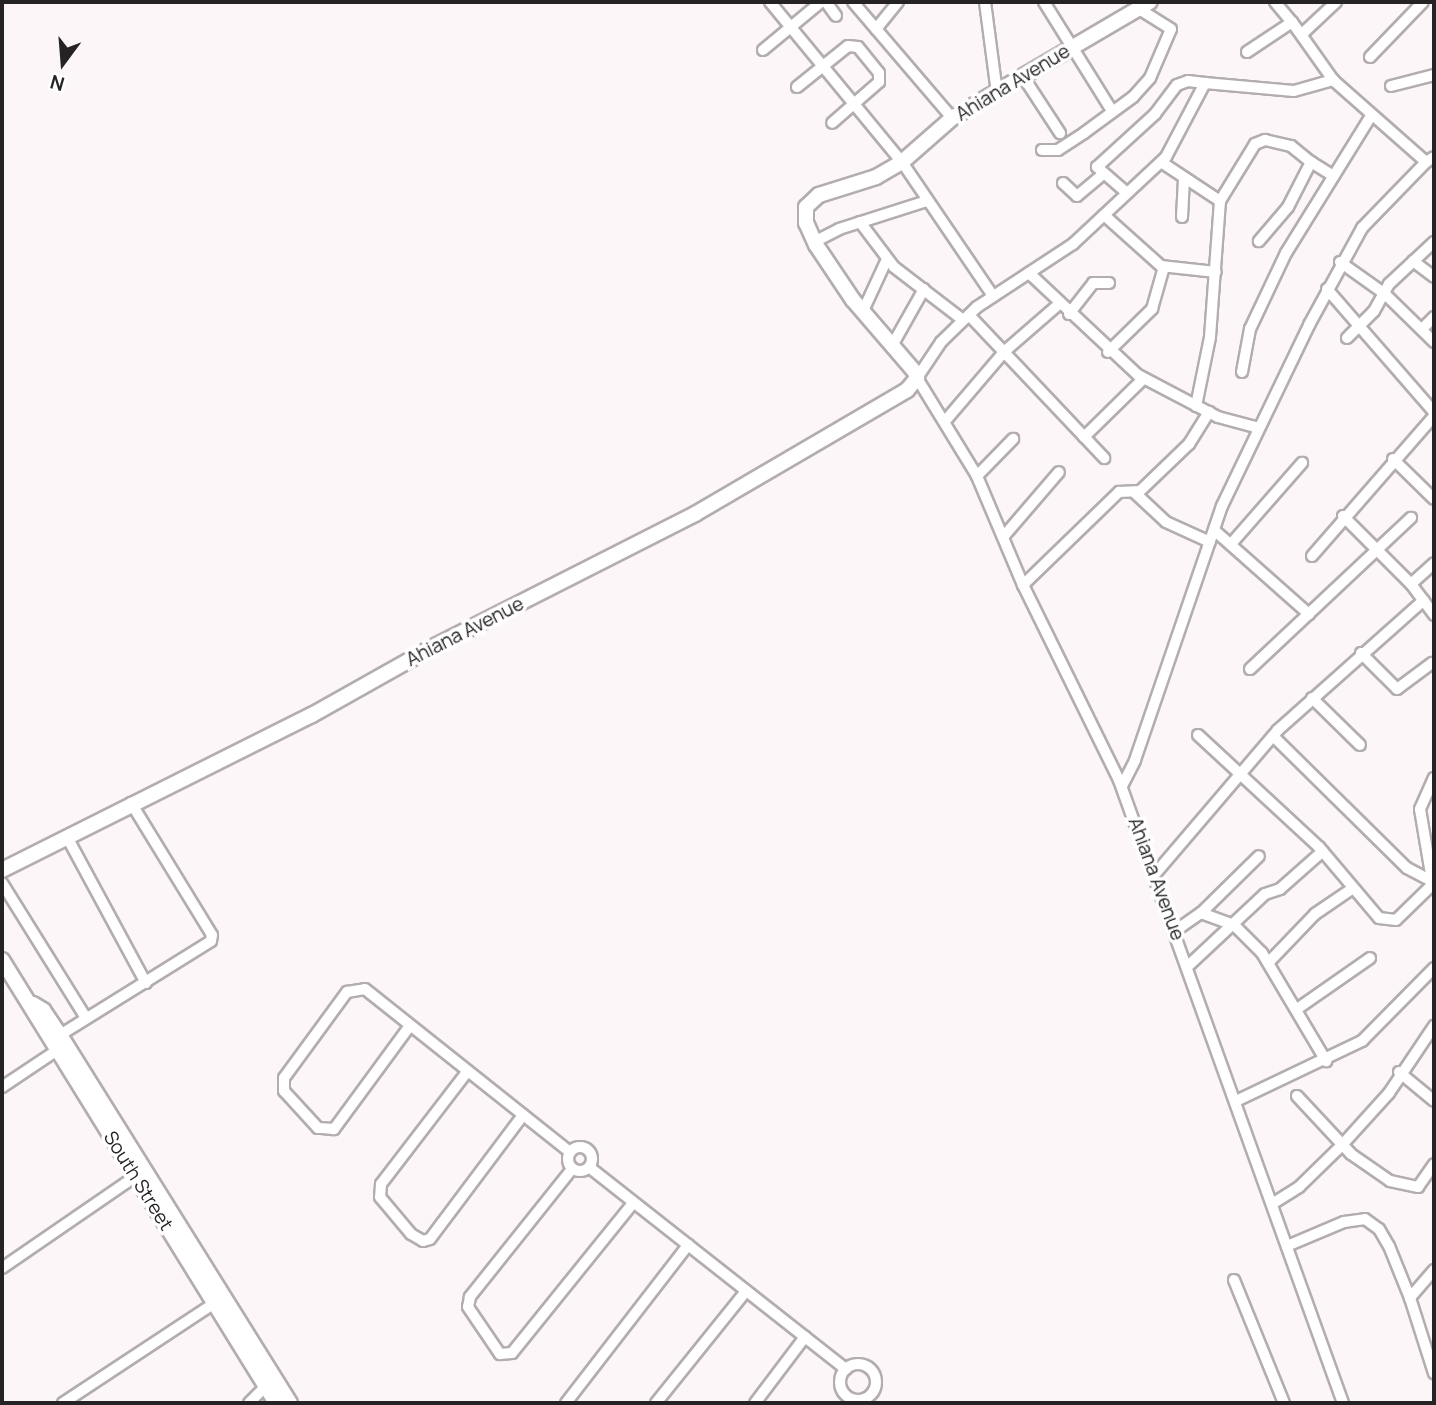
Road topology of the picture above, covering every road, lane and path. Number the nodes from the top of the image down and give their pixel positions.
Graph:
1 (771, 2) edge
2 (824, 2) edge
3 (853, 2) edge
4 (898, 2) edge
5 (985, 2) edge
6 (1044, 2) edge
7 (1275, 2) edge
8 (1336, 2) edge
9 (1423, 2) edge
10 (1143, 4) edge
11 (836, 16) dead end
12 (1292, 22) junction
13 (792, 27) junction
14 (876, 29) junction
15 (1302, 34) junction
16 (1071, 49) junction
17 (763, 50) dead end
18 (1247, 52) dead end
19 (1370, 57) dead end
20 (824, 65) junction
21 (1434, 75) edge
22 (1024, 78) junction
23 (1333, 79) junction
24 (1205, 83) junction
25 (1391, 86) dead end
26 (797, 87) dead end
27 (998, 93) junction
28 (855, 103) junction
29 (1112, 111) junction
30 (1371, 116) junction
31 (952, 118) junction
32 (832, 123) dead end
33 (1060, 133) dead end
34 (1042, 150) dead end
35 (1430, 159) edge
36 (902, 162) junction
37 (1161, 162) junction
38 (1311, 162) junction
39 (1102, 175) junction
40 (1333, 176) junction
41 (1184, 178) junction
42 (1063, 184) dead end
43 (1127, 193) junction
44 (927, 201) junction
45 (1220, 201) junction
46 (1104, 215) junction
47 (1182, 217) dead end
48 (860, 222) junction
49 (1259, 241) dead end
50 (814, 242) junction
51 (1434, 242) edge
52 (887, 259) junction
53 (1413, 261) junction
54 (1340, 262) junction
55 (1164, 267) junction
56 (1216, 272) junction
57 (1029, 273) junction
58 (1434, 278) edge
59 (1109, 283) dead end
60 (924, 289) junction
61 (1327, 289) junction
62 (1384, 294) junction
63 (993, 296) junction
64 (1059, 304) junction
65 (863, 311) junction
66 (1069, 313) junction
67 (1434, 317) edge
68 (966, 318) junction
69 (1359, 327) junction
70 (1422, 329) junction
71 (1347, 338) dead end
72 (1434, 342) edge
73 (893, 344) junction
74 (1005, 351) junction
75 (1108, 352) junction
76 (1242, 372) dead end
77 (917, 378) junction
78 (1143, 379) junction
79 (1196, 405) junction
80 (1209, 412) junction
81 (1433, 419) edge
82 (946, 420) junction
83 (1259, 428) junction
84 (1084, 437) junction
85 (1013, 439) dead end
86 (1104, 458) dead end
87 (1394, 459) junction
88 (1302, 463) dead end
89 (1059, 471) dead end
90 (977, 476) junction
91 (1135, 493) junction
92 (1434, 499) edge
93 (1343, 516) junction
94 (1411, 518) dead end
95 (1214, 530) junction
96 (1004, 536) junction
97 (1210, 542) junction
98 (1231, 544) junction
99 (1377, 549) junction
100 (1312, 556) dead end
101 (1434, 563) edge
102 (1411, 584) junction
103 (1023, 585) junction
104 (1424, 600) junction
105 (1309, 614) junction
106 (1434, 615) edge
107 (1361, 653) junction
108 (1432, 663) dead end
109 (1251, 669) dead end
110 (1312, 698) junction
111 (1198, 735) dead end
112 (1273, 736) junction
113 (1360, 745) dead end
114 (1240, 772) junction
115 (1434, 778) edge
116 (1122, 786) junction
117 (131, 803) junction
118 (67, 836) junction
119 (1323, 851) junction
120 (1259, 856) dead end
121 (2, 870) edge
122 (1155, 874) junction
123 (2, 883) edge
124 (1432, 884) edge
125 (1353, 888) junction
126 (1201, 914) junction
127 (1234, 925) junction
128 (1175, 931) junction
129 (1370, 958) dead end
130 (2, 960) edge
131 (1269, 962) junction
132 (1188, 966) junction
133 (1434, 968) edge
134 (146, 983) junction
135 (33, 1004) junction
136 (1297, 1009) junction
137 (86, 1018) junction
138 (1434, 1026) edge
139 (409, 1027) junction
140 (60, 1035) junction
141 (56, 1051) junction
142 (1326, 1061) junction
143 (467, 1072) junction
144 (1399, 1072) junction
145 (2, 1087) edge
146 (1297, 1096) dead end
147 (1236, 1101) junction
148 (1434, 1101) edge
149 (523, 1115) junction
150 (1342, 1145) junction
151 (570, 1152) junction
152 (589, 1167) junction
153 (572, 1169) junction
154 (1433, 1170) edge
155 (136, 1176) junction
156 (633, 1203) junction
157 (1272, 1204) junction
158 (688, 1245) junction
159 (1287, 1246) junction
160 (2, 1268) edge
161 (1434, 1269) edge
162 (1234, 1280) dead end
163 (746, 1292) junction
164 (1410, 1298) junction
165 (214, 1304) junction
166 (805, 1337) junction
167 (1433, 1366) edge
168 (846, 1369) junction
169 (268, 1383) junction
170 (872, 1394) junction
171 (844, 1400) edge
172 (63, 1403) edge
173 (248, 1403) edge
174 (276, 1403) edge
175 (290, 1403) edge
176 (566, 1403) edge
177 (656, 1403) edge
178 (755, 1403) edge
179 (881, 1403) edge
180 (1284, 1403) edge
181 (1343, 1403) edge

1 - 13 street
2 - 11 street
2 - 13 street
3 - 14 street
4 - 14 street
5 - 27 street
6 - 16 street
7 - 12 street
8 - 15 street
9 - 19 street
10 - 16 street, Ahiana Avenue
10 - 29 street
12 - 15 street
12 - 18 street
13 - 17 street
13 - 20 street
14 - 31 street
15 - 23 street
16 - 22 street, Ahiana Avenue
16 - 29 street
20 - 26 street
20 - 28 street
20 - 28 street
21 - 25 street
22 - 27 street, Ahiana Avenue
22 - 33 street
23 - 24 street
23 - 30 street
24 - 37 street
24 - 39 street
27 - 31 street, Ahiana Avenue
28 - 32 street
28 - 36 street
29 - 34 street
30 - 35 street
30 - 40 street
31 - 36 street, Ahiana Avenue
35 - 54 street
36 - 44 street
36 - 50 street, Ahiana Avenue
37 - 41 street
37 - 43 street
38 - 40 street
38 - 45 street
38 - 49 street
39 - 42 street
39 - 43 street
40 - 76 street
41 - 45 street
41 - 47 street
43 - 46 street
44 - 48 street
44 - 63 street
45 - 56 street
46 - 55 street
46 - 57 street
48 - 50 street
48 - 52 street
50 - 65 street, Ahiana Avenue
51 - 53 street
52 - 60 street
52 - 65 street
53 - 58 street
53 - 62 street
54 - 61 street
54 - 62 street
55 - 56 street
55 - 75 street
56 - 79 street
57 - 63 street
57 - 64 street
59 - 66 street
60 - 68 street
60 - 73 street
61 - 69 street
61 - 83 street
62 - 69 street
62 - 70 street
63 - 68 street
64 - 66 street
64 - 74 street
65 - 73 street, Ahiana Avenue
66 - 75 street
67 - 70 street
68 - 74 street
68 - 77 street
69 - 71 street
69 - 81 street
70 - 72 street
73 - 77 street, Ahiana Avenue
74 - 82 street
74 - 84 street
75 - 78 street
77 - 82 street, Ahiana Avenue
77 - 117 street, Ahiana Avenue
78 - 79 street
78 - 84 street
79 - 80 street
80 - 83 street
80 - 91 street
81 - 87 street
82 - 90 street, Ahiana Avenue
83 - 95 street
84 - 86 street
85 - 90 street
87 - 92 street
87 - 93 street
88 - 98 street
89 - 96 street
90 - 96 street, Ahiana Avenue
91 - 97 street
91 - 103 street
93 - 99 street
93 - 100 street
94 - 99 street
95 - 97 street
95 - 98 street
96 - 103 street, Ahiana Avenue
97 - 116 street
98 - 105 street
99 - 102 street
99 - 105 street
101 - 102 street
102 - 104 street
103 - 116 street, Ahiana Avenue
104 - 106 street
104 - 107 street
105 - 109 street
107 - 108 street
107 - 110 street
110 - 112 street
110 - 113 street
111 - 114 street
112 - 114 street
112 - 124 street
114 - 119 street
114 - 122 street
115 - 124 street
116 - 122 street, Ahiana Avenue
117 - 118 street, Ahiana Avenue
117 - 134 street
118 - 121 street, Ahiana Avenue
118 - 134 street
119 - 125 street
119 - 127 street
120 - 126 street
122 - 128 street, Ahiana Avenue
123 - 137 street
124 - 125 street
125 - 131 street
126 - 127 street
126 - 128 street
127 - 131 street
127 - 132 street
128 - 132 street, Ahiana Avenue
129 - 136 street
130 - 135 street, South Street
131 - 136 street
132 - 147 street, Ahiana Avenue
133 - 142 street
134 - 137 street
135 - 140 street
135 - 141 street, South Street
136 - 142 street
137 - 140 street
138 - 144 street
139 - 139 street
139 - 143 street
140 - 169 street
141 - 145 street
141 - 155 street, South Street
142 - 147 street
143 - 149 street
143 - 149 street
144 - 148 street
144 - 150 street
146 - 150 street
147 - 157 street, Ahiana Avenue
149 - 151 street
150 - 154 street
150 - 157 street
151 - 152 street
151 - 153 street
152 - 153 street
152 - 156 street
153 - 156 street
155 - 160 street
155 - 165 street, South Street
156 - 158 street
157 - 159 street, Ahiana Avenue
158 - 163 street
158 - 176 street
159 - 164 street
159 - 181 street, Ahiana Avenue
161 - 164 street
162 - 180 street
163 - 166 street
163 - 177 street
164 - 167 street
165 - 169 street, South Street
165 - 172 street
166 - 168 street
166 - 178 street
168 - 170 street
168 - 171 street
169 - 173 street
169 - 174 street, South Street
169 - 175 street
170 - 171 street
170 - 179 street

